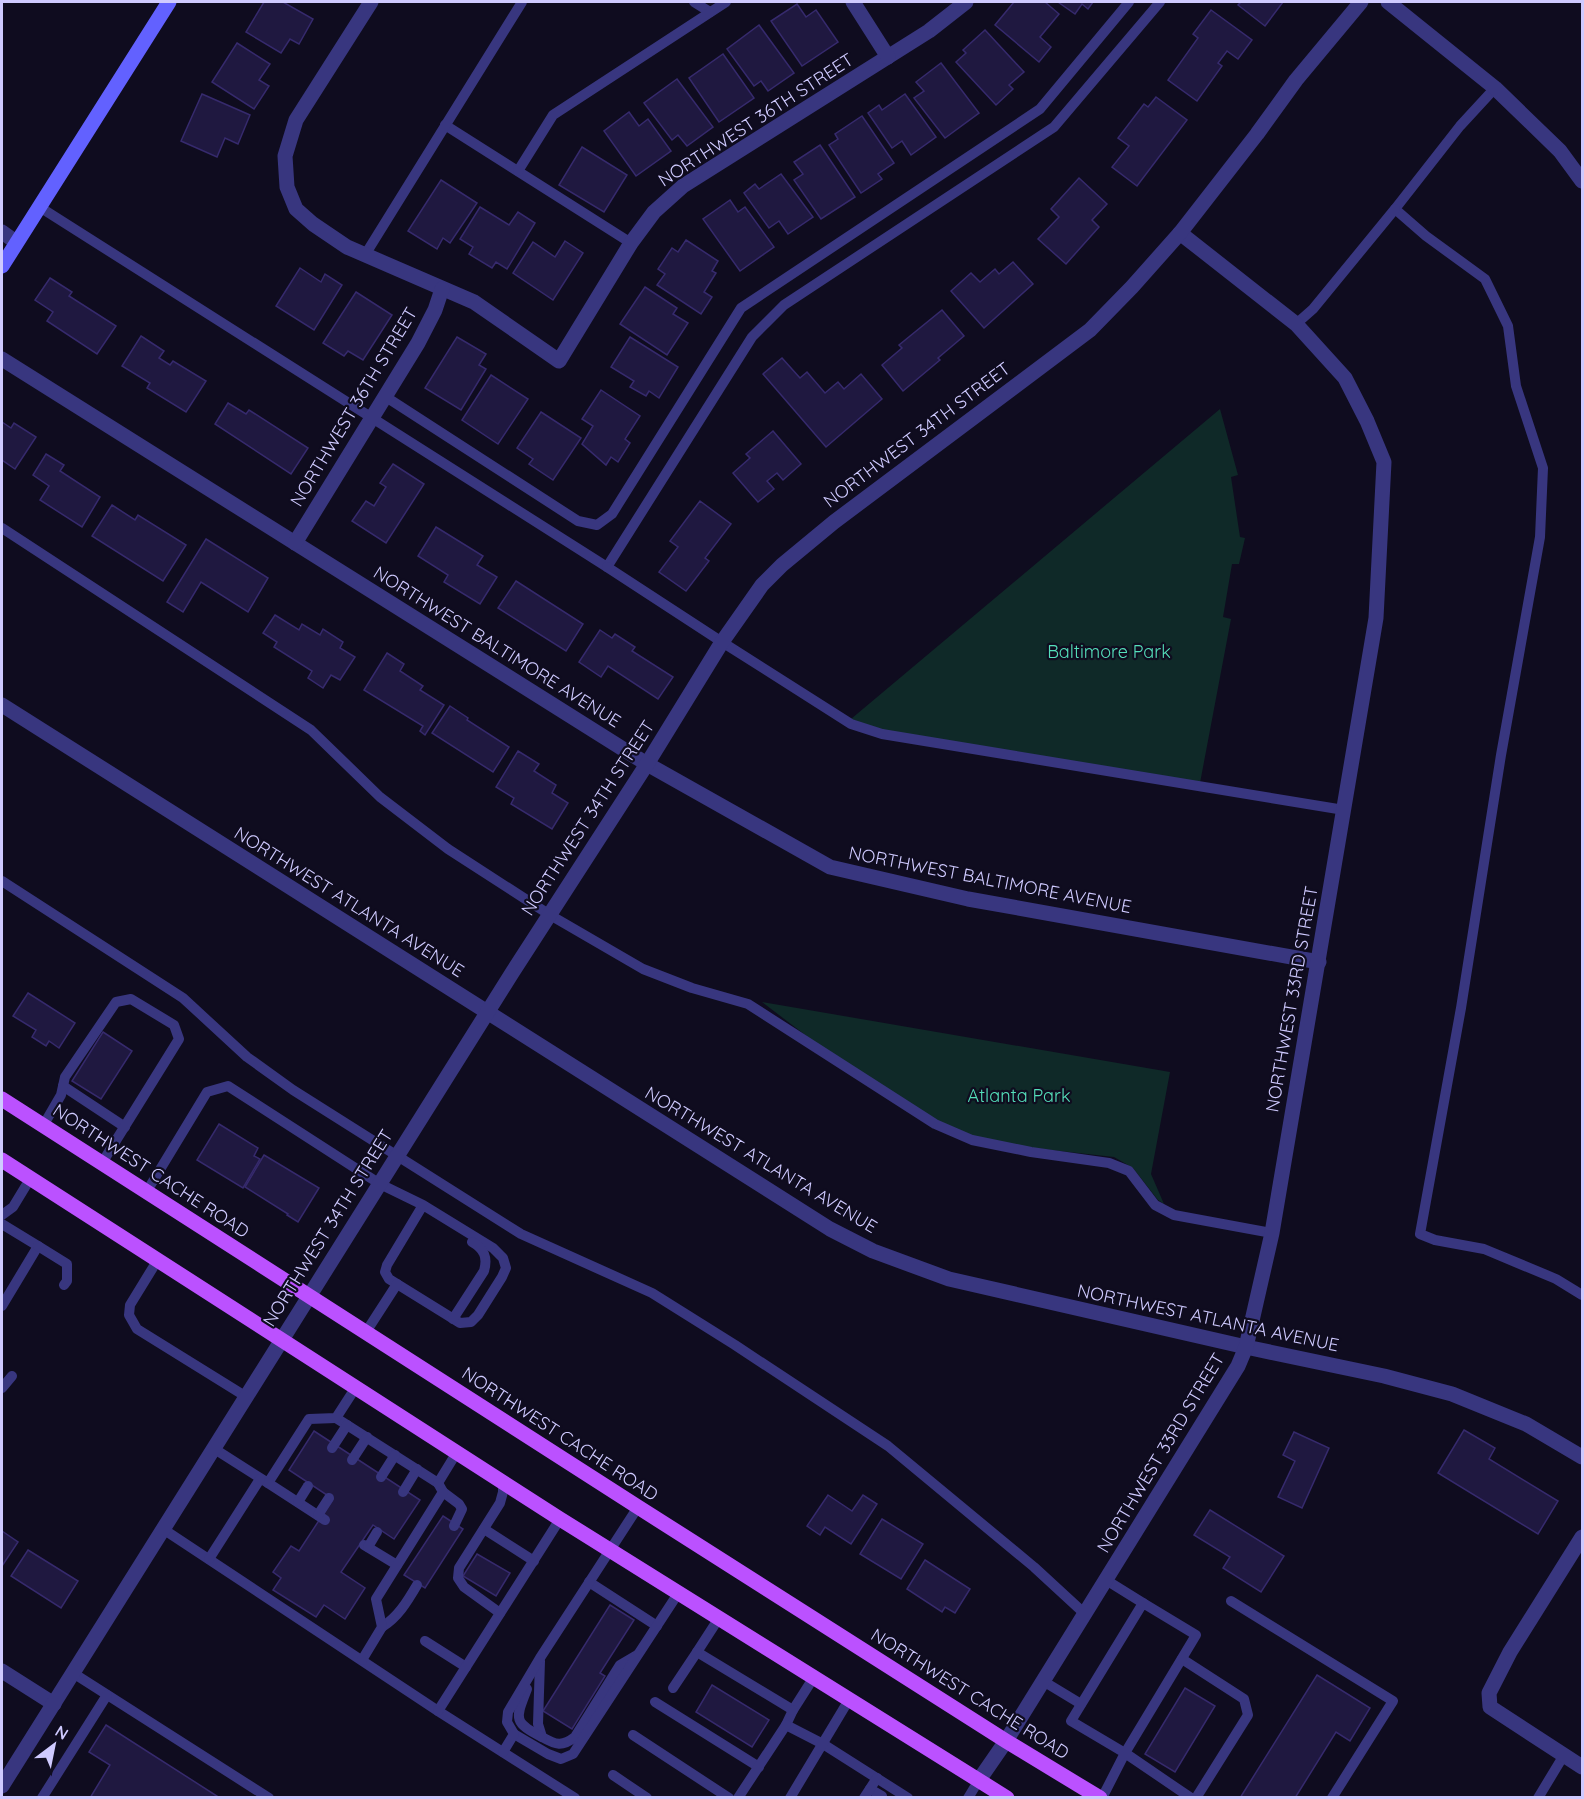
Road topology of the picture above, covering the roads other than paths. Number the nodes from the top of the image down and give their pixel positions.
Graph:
1 (169, 2) edge
2 (371, 2) edge
3 (522, 2) edge
4 (694, 2) edge
5 (726, 2) edge
6 (853, 2) edge
7 (966, 2) edge
8 (1129, 2) edge
9 (1160, 2) edge
10 (1361, 2) edge
11 (1388, 2) edge
12 (710, 12) junction
13 (888, 57) junction
14 (1495, 88) junction
15 (446, 125) junction
16 (518, 171) junction
17 (1582, 182) edge
18 (38, 206) junction
19 (1395, 209) junction
20 (2, 232) edge
21 (1180, 233) junction
22 (16, 242) junction
23 (631, 243) junction
24 (365, 255) junction
25 (2, 266) edge
26 (442, 289) junction
27 (1296, 324) junction
28 (2, 359) edge
29 (386, 397) junction
30 (372, 418) junction
31 (2, 528) edge
32 (295, 543) junction
33 (607, 567) junction
34 (722, 642) junction
35 (2, 705) edge
36 (647, 764) junction
37 (1344, 810) junction
38 (2, 881) edge
39 (550, 915) junction
40 (1319, 962) junction
41 (488, 1013) junction
42 (63, 1086) junction
43 (2, 1099) edge
44 (44, 1126) junction
45 (125, 1127) junction
46 (397, 1155) junction
47 (2, 1160) edge
48 (102, 1163) junction
49 (30, 1179) junction
50 (380, 1184) junction
51 (147, 1191) junction
52 (428, 1208) junction
53 (2, 1215) edge
54 (2, 1224) edge
55 (1272, 1233) junction
56 (38, 1246) junction
57 (157, 1261) junction
58 (397, 1284) junction
59 (64, 1285) dead end
60 (1582, 1294) edge
61 (309, 1295) junction
62 (2, 1306) edge
63 (453, 1319) junction
64 (366, 1332) junction
65 (281, 1340) junction
66 (1246, 1347) junction
67 (12, 1376) dead end
68 (356, 1387) junction
69 (2, 1388) edge
70 (245, 1396) junction
71 (336, 1418) junction
72 (347, 1425) junction
73 (367, 1437) junction
74 (213, 1448) junction
75 (332, 1449) dead end
76 (458, 1452) junction
77 (395, 1455) junction
78 (1582, 1457) edge
79 (352, 1460) dead end
80 (417, 1469) junction
81 (381, 1477) dead end
82 (264, 1481) junction
83 (503, 1481) junction
84 (308, 1486) dead end
85 (441, 1488) junction
86 (403, 1492) dead end
87 (329, 1498) dead end
88 (298, 1502) junction
89 (638, 1507) junction
90 (560, 1519) junction
91 (454, 1526) dead end
92 (163, 1529) junction
93 (484, 1529) junction
94 (378, 1532) dead end
95 (1582, 1537) edge
96 (610, 1549) junction
97 (209, 1559) junction
98 (534, 1561) junction
99 (396, 1566) junction
100 (1106, 1580) junction
101 (589, 1582) junction
102 (417, 1585) dead end
103 (679, 1592) junction
104 (1232, 1601) dead end
105 (1143, 1603) junction
106 (500, 1613) junction
107 (1085, 1614) junction
108 (719, 1618) junction
109 (657, 1626) junction
110 (382, 1627) junction
111 (425, 1641) dead end
112 (697, 1652) junction
113 (639, 1655) junction
114 (540, 1658) junction
115 (1182, 1659) junction
116 (362, 1660) junction
117 (466, 1667) junction
118 (2, 1671) edge
119 (73, 1673) junction
120 (814, 1677) junction
121 (1043, 1681) junction
122 (673, 1688) dead end
123 (107, 1695) junction
124 (850, 1698) junction
125 (655, 1702) dead end
126 (54, 1704) junction
127 (1081, 1704) junction
128 (793, 1710) junction
129 (438, 1711) junction
130 (786, 1725) junction
131 (514, 1734) junction
132 (633, 1735) dead end
133 (542, 1737) junction
134 (1006, 1741) junction
135 (823, 1744) junction
136 (503, 1752) junction
137 (1125, 1753) junction
138 (1564, 1755) junction
139 (759, 1767) junction
140 (1582, 1767) edge
141 (613, 1775) dead end
142 (877, 1778) junction
143 (979, 1780) junction
144 (2, 1786) edge
145 (867, 1793) edge
146 (882, 1796) edge
147 (42, 1797) edge
148 (269, 1797) edge
149 (575, 1797) edge
150 (647, 1797) edge
151 (729, 1797) edge
152 (738, 1797) edge
153 (790, 1797) edge
154 (908, 1797) edge
155 (968, 1797) edge
156 (1007, 1797) edge
157 (1101, 1797) edge
158 (1193, 1797) edge
159 (1332, 1797) edge
160 (1538, 1797) edge

1 - 18 main road
2 - 24 street
3 - 15 lane
4 - 12 lane
5 - 12 lane
6 - 13 street
7 - 13 street, NORTHWEST 36TH STREET
8 - 29 lane
9 - 33 lane
10 - 21 street, NORTHWEST 34TH STREET
11 - 14 street
12 - 16 lane
13 - 23 street, NORTHWEST 36TH STREET
14 - 17 street
14 - 19 lane
15 - 16 lane
15 - 24 lane
16 - 23 lane
18 - 22 main road
18 - 30 lane
19 - 27 lane
19 - 60 lane
20 - 22 street
21 - 27 street, NORTHWEST 33RD STREET
21 - 34 street, NORTHWEST 34TH STREET
22 - 25 main road
23 - 26 street, NORTHWEST 36TH STREET
24 - 26 street
26 - 29 street, NORTHWEST 36TH STREET
27 - 37 street, NORTHWEST 33RD STREET
28 - 32 street, NORTHWEST BALTIMORE AVENUE
29 - 30 street, NORTHWEST 36TH STREET
30 - 32 street, NORTHWEST 36TH STREET
30 - 33 lane
31 - 39 lane
32 - 36 street, NORTHWEST BALTIMORE AVENUE
33 - 34 lane
34 - 36 street, NORTHWEST 34TH STREET
34 - 37 lane
35 - 41 street, NORTHWEST ATLANTA AVENUE
36 - 39 street, NORTHWEST 34TH STREET
36 - 40 street, NORTHWEST BALTIMORE AVENUE
37 - 40 street, NORTHWEST 33RD STREET
38 - 46 lane
39 - 41 street, NORTHWEST 34TH STREET
39 - 55 lane
40 - 55 street, NORTHWEST 33RD STREET
41 - 46 street, NORTHWEST 34TH STREET
41 - 66 street, NORTHWEST ATLANTA AVENUE
42 - 44 lane
42 - 45 lane
42 - 45 lane
43 - 44 main road, NORTHWEST CACHE ROAD
44 - 48 main road, NORTHWEST CACHE ROAD
45 - 48 lane
46 - 50 street, NORTHWEST 34TH STREET
46 - 107 lane
47 - 49 main road
48 - 51 main road, NORTHWEST CACHE ROAD
49 - 53 lane
49 - 57 main road
50 - 51 lane
50 - 52 lane
50 - 61 street, NORTHWEST 34TH STREET
51 - 61 main road, NORTHWEST CACHE ROAD
52 - 58 lane
52 - 63 lane
52 - 63 lane
54 - 56 lane
55 - 66 street, NORTHWEST 33RD STREET
56 - 59 lane
56 - 62 lane
57 - 65 main road
57 - 70 lane
58 - 63 lane
58 - 64 lane
61 - 64 main road, NORTHWEST CACHE ROAD
61 - 65 street, NORTHWEST 34TH STREET
64 - 89 main road, NORTHWEST CACHE ROAD
65 - 68 main road
65 - 70 street, NORTHWEST 34TH STREET
66 - 78 street, NORTHWEST ATLANTA AVENUE
66 - 100 street, NORTHWEST 33RD STREET
67 - 69 lane
68 - 71 lane
68 - 76 main road
70 - 74 street, NORTHWEST 34TH STREET
71 - 72 lane
71 - 82 lane
72 - 73 lane
72 - 75 lane
73 - 77 lane
73 - 79 lane
74 - 82 lane
74 - 92 street, NORTHWEST 34TH STREET
76 - 83 main road
76 - 85 lane
77 - 80 lane
77 - 81 lane
80 - 85 lane
80 - 86 lane
82 - 88 lane
82 - 97 lane
83 - 90 main road
83 - 93 lane
84 - 88 lane
85 - 91 lane
85 - 99 lane
87 - 88 lane
89 - 96 lane
89 - 134 main road, NORTHWEST CACHE ROAD
90 - 96 main road
90 - 98 lane
92 - 97 lane
92 - 119 street, NORTHWEST 34TH STREET
93 - 98 lane
93 - 106 lane
94 - 99 lane
95 - 138 street
96 - 101 lane
96 - 103 main road
97 - 116 lane
98 - 106 lane
99 - 110 lane
100 - 105 lane
100 - 107 street, NORTHWEST 33RD STREET
101 - 109 lane
101 - 114 lane
102 - 110 lane
103 - 108 main road
103 - 109 lane
104 - 159 lane
105 - 115 lane
105 - 127 lane
106 - 117 lane
107 - 121 street, NORTHWEST 33RD STREET
108 - 112 lane
108 - 120 main road
109 - 113 lane
110 - 116 lane
111 - 117 lane
112 - 122 lane
112 - 128 lane
113 - 131 lane
113 - 133 lane
114 - 131 lane
114 - 133 lane
114 - 133 lane
115 - 137 lane
115 - 158 lane
116 - 129 lane
117 - 129 lane
118 - 126 street
119 - 123 lane
119 - 126 street, NORTHWEST 34TH STREET
120 - 124 main road
120 - 128 lane
121 - 127 lane
121 - 134 street, NORTHWEST 33RD STREET
123 - 147 lane
123 - 148 lane
124 - 135 lane
124 - 143 main road
125 - 139 lane
126 - 144 street, NORTHWEST 34TH STREET
127 - 137 lane
128 - 130 lane
129 - 136 lane
130 - 135 lane
130 - 139 lane
131 - 136 lane
132 - 151 lane
134 - 143 street, NORTHWEST 33RD STREET
134 - 157 main road, NORTHWEST CACHE ROAD
135 - 142 lane
135 - 153 lane
136 - 149 lane
137 - 157 lane
137 - 158 lane
138 - 140 street
138 - 160 lane
139 - 152 lane
141 - 150 lane
142 - 145 lane
142 - 154 lane
143 - 155 lane
143 - 156 main road
145 - 146 lane

